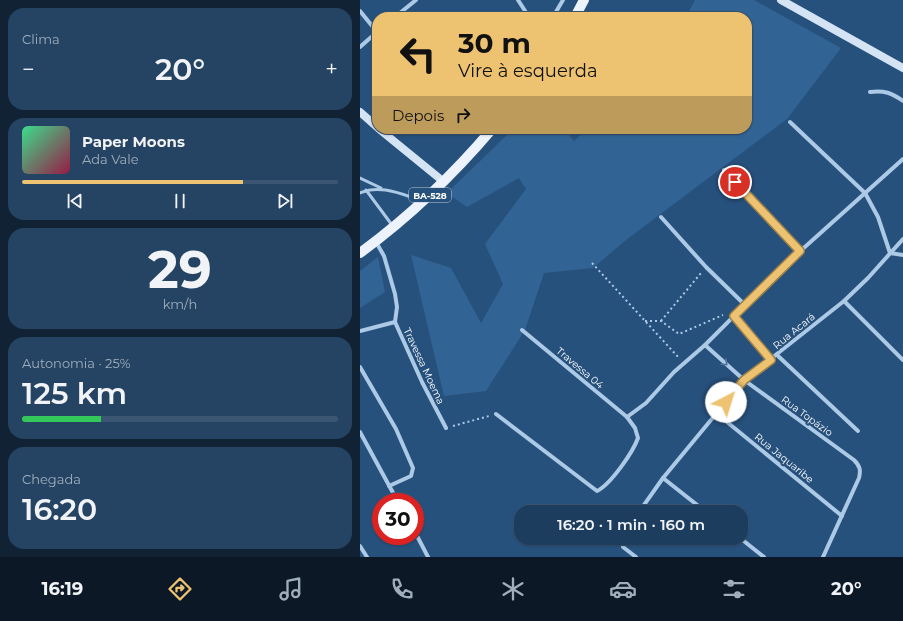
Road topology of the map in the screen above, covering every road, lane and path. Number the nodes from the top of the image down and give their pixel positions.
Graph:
1 (416, 0) edge
2 (518, 0) edge
3 (563, 0) edge
4 (584, 0) edge
5 (781, 0) edge
6 (360, 11) edge
7 (401, 12) edge
8 (526, 12) edge
9 (556, 12) edge
10 (577, 12) edge
11 (372, 26) edge
12 (372, 36) edge
13 (360, 47) edge
14 (903, 68) edge
15 (870, 92) dead end
16 (903, 101) edge
17 (360, 112) edge
18 (790, 122) dead end
19 (372, 123) edge
20 (385, 134) edge
21 (487, 134) edge
22 (903, 159) edge
23 (724, 170) dead end
24 (360, 178) edge
25 (444, 182) junction
26 (383, 189) junction
27 (366, 190) junction
28 (360, 193) edge
29 (865, 193) junction
30 (424, 201) junction
31 (661, 217) dead end
32 (394, 228) junction
33 (903, 239) edge
34 (376, 242) junction
35 (800, 251) junction
36 (890, 253) junction
37 (360, 254) edge
38 (903, 255) edge
39 (592, 263) dead end
40 (706, 267) junction
41 (844, 301) junction
42 (744, 304) junction
43 (726, 313) dead end
44 (734, 316) junction
45 (645, 321) junction
46 (661, 321) junction
47 (395, 322) junction
48 (522, 330) dead end
49 (360, 331) edge
50 (705, 345) junction
51 (777, 355) junction
52 (771, 360) junction
53 (903, 360) edge
54 (684, 363) junction
55 (360, 367) edge
56 (744, 380) junction
57 (496, 414) joint
58 (716, 414) junction
59 (627, 417) junction
60 (446, 428) joint
61 (858, 431) dead end
62 (360, 432) edge
63 (663, 478) junction
64 (390, 486) junction
65 (394, 493) edge
66 (644, 505) edge
67 (697, 505) edge
68 (842, 516) junction
69 (748, 544) edge
70 (422, 545) edge
71 (623, 545) edge
72 (360, 546) edge
73 (366, 557) edge
74 (428, 557) edge
75 (636, 557) edge
76 (764, 557) edge
77 (822, 557) edge

1 - 7 street
2 - 8 street
3 - 9 street
4 - 10 main road
5 - 14 street
6 - 11 street
12 - 13 street
15 - 16 street
17 - 19 street
18 - 29 street
20 - 25 street
21 - 25 main road, BA-528
22 - 29 street
23 - 35 street
24 - 26 lane
25 - 30 main road, BA-528
26 - 27 lane
26 - 30 lane
27 - 28 lane
27 - 32 lane
29 - 35 street
29 - 36 street
30 - 32 main road, BA-528
31 - 40 street
32 - 34 main road, BA-528
33 - 36 street, Rua Acará
34 - 37 main road, BA-528
34 - 47 street, Travessa Moema
35 - 42 street
36 - 38 street
36 - 41 street, Rua Acará
39 - 45 path
40 - 42 street
40 - 46 path
41 - 51 street, Rua Acará
41 - 53 street
42 - 44 street
43 - 46 path
44 - 50 street
44 - 52 street
45 - 46 path
45 - 54 path
47 - 49 street
47 - 60 street, Travessa Moema
48 - 59 street, Travessa 04
50 - 54 street
50 -> 56 street, Rua Topázio
51 - 52 street, Rua Acará
51 - 61 street, Rua Topázio
52 - 56 street, Rua Acará
54 - 59 street
55 - 64 street
56 - 58 street, Rua Acará
56 - 68 street, Rua Topázio
57 - 59 street
57 - 60 path
58 - 63 street, Rua Acará
58 - 68 street, Rua Jaquaribe
62 - 64 street
63 - 66 street, Rua Acará
63 - 67 street
64 - 65 street
68 - 77 street
69 - 76 street
70 - 74 street
71 - 75 street
72 - 73 street

